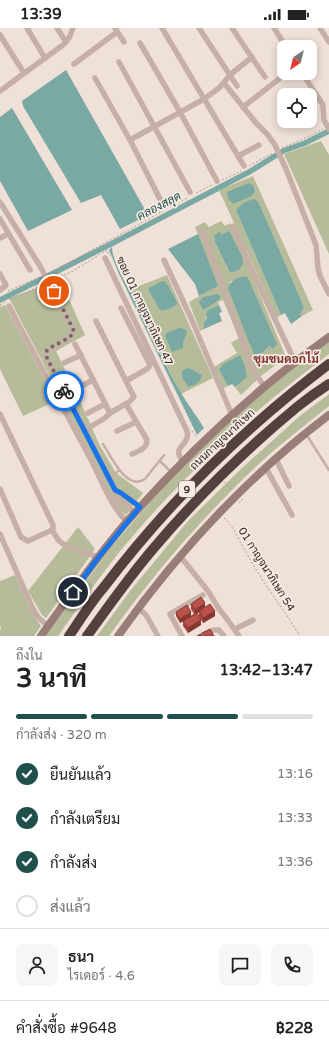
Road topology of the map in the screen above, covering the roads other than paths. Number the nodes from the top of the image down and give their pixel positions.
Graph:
1 (27, 28) edge
2 (57, 28) edge
3 (74, 28) edge
4 (162, 28) edge
5 (199, 28) edge
6 (232, 28) edge
7 (274, 28) edge
8 (320, 28) edge
9 (116, 30) edge
10 (0, 35) edge
11 (282, 40) edge
12 (66, 42) junction
13 (124, 42) dead end
14 (329, 42) edge
15 (140, 43) dead end
16 (252, 57) junction
17 (45, 58) junction
18 (119, 62) dead end
19 (74, 64) dead end
20 (24, 74) junction
21 (230, 75) junction
22 (265, 77) dead end
23 (95, 78) dead end
24 (278, 80) edge
25 (307, 80) edge
26 (224, 83) junction
27 (237, 86) dead end
28 (1, 89) edge
29 (204, 99) junction
30 (244, 107) junction
31 (180, 112) junction
32 (154, 126) junction
33 (329, 129) edge
34 (130, 140) junction
35 (259, 145) dead end
36 (238, 156) junction
37 (244, 168) road end
38 (218, 181) road end
39 (190, 192) dead end
40 (0, 202) edge
41 (163, 205) dead end
42 (0, 220) edge
43 (233, 226) dead end
44 (202, 230) dead end
45 (8, 234) junction
46 (0, 238) edge
47 (108, 258) road end
48 (164, 260) dead end
49 (30, 270) dead end
50 (0, 274) edge
51 (0, 290) edge
52 (329, 294) edge
53 (9, 306) dead end
54 (121, 308) dead end
55 (96, 321) dead end
56 (329, 336) edge
57 (75, 344) dead end
58 (81, 355) junction
59 (295, 362) junction
60 (64, 364) dead end
61 (329, 364) edge
62 (93, 380) junction
63 (126, 381) junction
64 (329, 384) edge
65 (264, 386) junction
66 (76, 389) dead end
67 (105, 404) junction
68 (126, 404) junction
69 (88, 413) dead end
70 (110, 413) junction
71 (0, 414) edge
72 (232, 415) junction
73 (329, 416) edge
74 (136, 422) junction
75 (85, 430) junction
76 (117, 431) dead end
77 (306, 433) junction
78 (104, 444) dead end
79 (132, 454) dead end
80 (164, 455) dead end
81 (276, 460) junction
82 (160, 461) junction
83 (183, 461) junction
84 (266, 468) junction
85 (119, 470) junction
86 (329, 470) edge
87 (172, 473) junction
88 (110, 480) junction
89 (290, 486) dead end
90 (0, 489) edge
91 (137, 510) junction
92 (292, 515) dead end
93 (127, 522) junction
94 (52, 530) junction
95 (0, 534) edge
96 (180, 556) junction
97 (98, 558) junction
98 (203, 595) dead end
99 (138, 608) junction
100 (253, 620) dead end
101 (48, 626) junction
102 (235, 629) junction
103 (41, 636) edge
104 (69, 636) edge
105 (87, 636) edge
106 (118, 636) edge
107 (158, 636) edge
108 (182, 636) edge
109 (201, 636) edge
110 (224, 636) edge
111 (239, 636) edge

1 - 17 street
2 - 12 street
3 - 12 street
4 - 29 street
5 - 21 street
6 - 16 street
7 - 11 street
8 - 14 street
9 - 13 street
9 - 19 street
10 - 20 street
12 - 17 street
15 - 31 street
16 - 21 street
16 - 22 street
17 - 20 street
18 - 32 street
20 - 28 street
21 - 26 street
21 - 27 street
23 - 34 street
24 - 30 street
25 - 33 street
26 - 29 street
26 - 30 street
29 - 31 street
29 - 36 street
30 - 52 street
31 - 32 street
31 - 38 street
32 - 34 street
32 - 39 street
34 - 41 street
35 - 36 street
36 - 37 street
40 - 75 street
42 - 45 street
43 - 59 street
44 - 65 street
45 - 46 street
45 - 49 street
47 - 83 street
48 - 72 street
50 - 51 street
53 - 93 street
54 - 63 street
55 - 63 street
56 - 59 main road
57 - 58 street
58 - 60 street
58 - 62 street
59 - 65 main road
61 - 104 highway, ถนนกาญจนาภิเษก / 9
62 - 66 street
62 - 67 street
63 - 68 street
64 - 105 highway, 9
65 - 72 main road
67 - 69 street
67 - 70 street
68 - 70 street
68 - 74 street
70 - 75 street
71 - 94 street
72 - 83 main road
73 - 77 main road
74 - 76 street
74 - 79 street
75 - 88 street
77 - 81 main road
77 - 86 lane
78 - 85 lane
80 - 82 lane
81 - 84 main road
81 - 89 street
82 - 85 lane
82 - 87 lane
83 - 87 main road
84 - 92 street
84 - 96 main road
85 - 88 lane
87 - 91 main road
88 - 91 street
90 - 94 street
91 - 93 main road
93 - 97 main road
94 - 97 street
95 - 101 street
96 - 99 main road
96 - 102 street
97 - 101 main road
98 - 108 street
99 - 106 main road
99 - 107 street
100 - 102 street
101 - 103 main road
102 - 111 street
109 - 110 street

